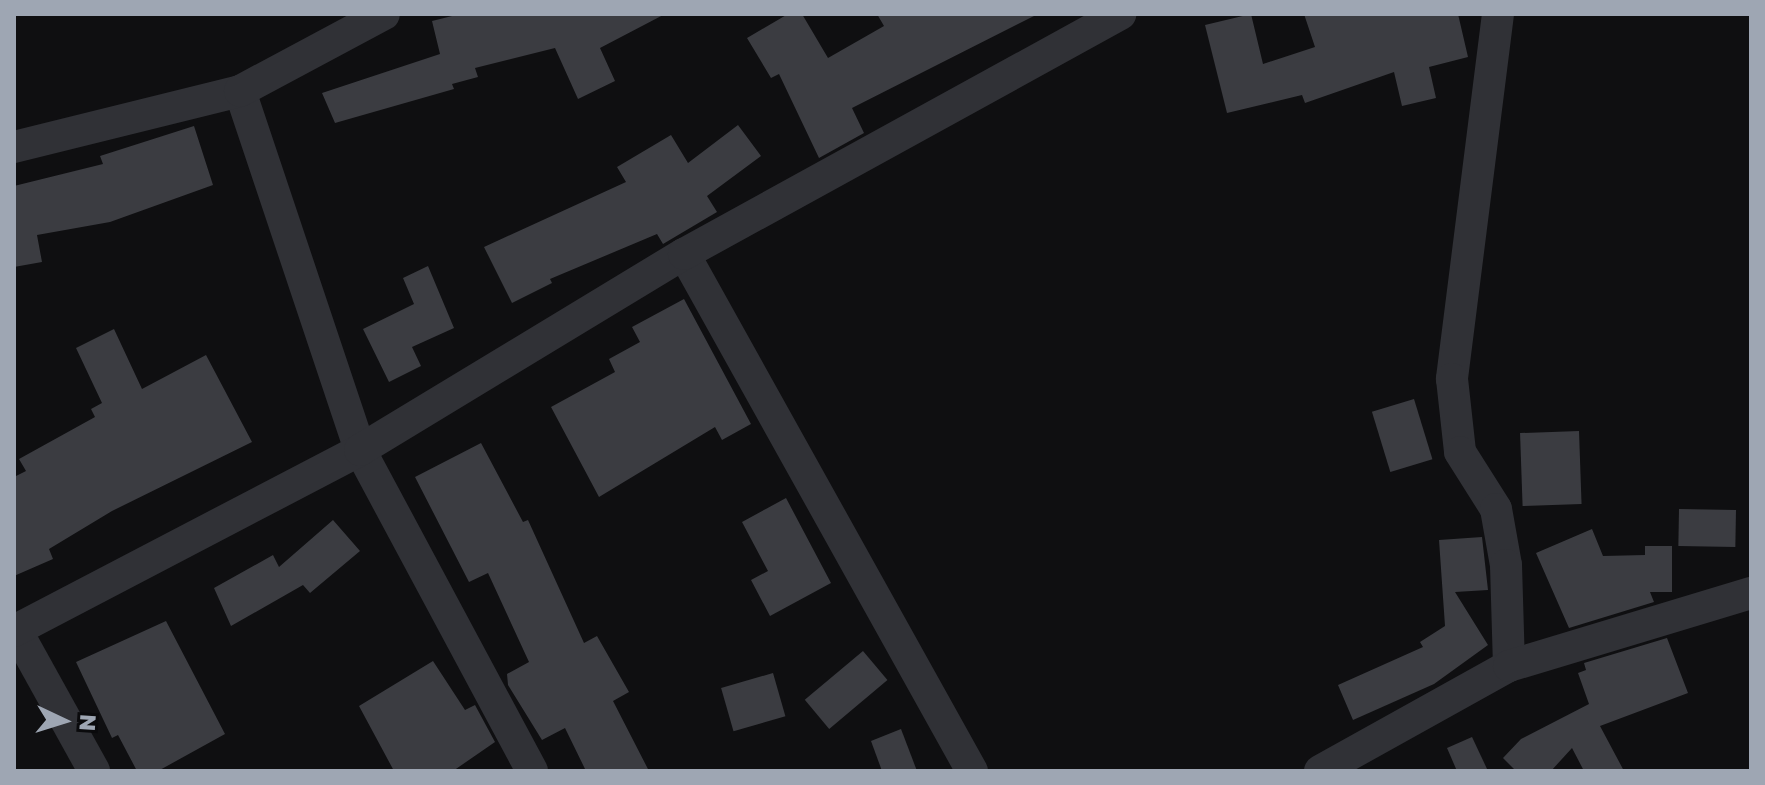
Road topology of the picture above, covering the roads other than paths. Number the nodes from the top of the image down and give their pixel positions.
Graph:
1 (384, 14) edge
2 (1120, 14) edge
3 (1498, 14) edge
4 (240, 91) junction
5 (14, 147) edge
6 (684, 254) junction
7 (360, 450) junction
8 (1751, 593) edge
9 (15, 631) edge
10 (1509, 666) junction
11 (94, 771) edge
12 (532, 771) edge
13 (972, 771) edge
14 (1320, 771) edge

1 - 4 street
2 - 6 street
3 - 10 street
4 - 5 street
4 - 7 street
6 - 7 street
6 - 13 street
7 - 9 street
7 - 12 street
8 - 10 street
9 - 11 street
10 - 14 street

